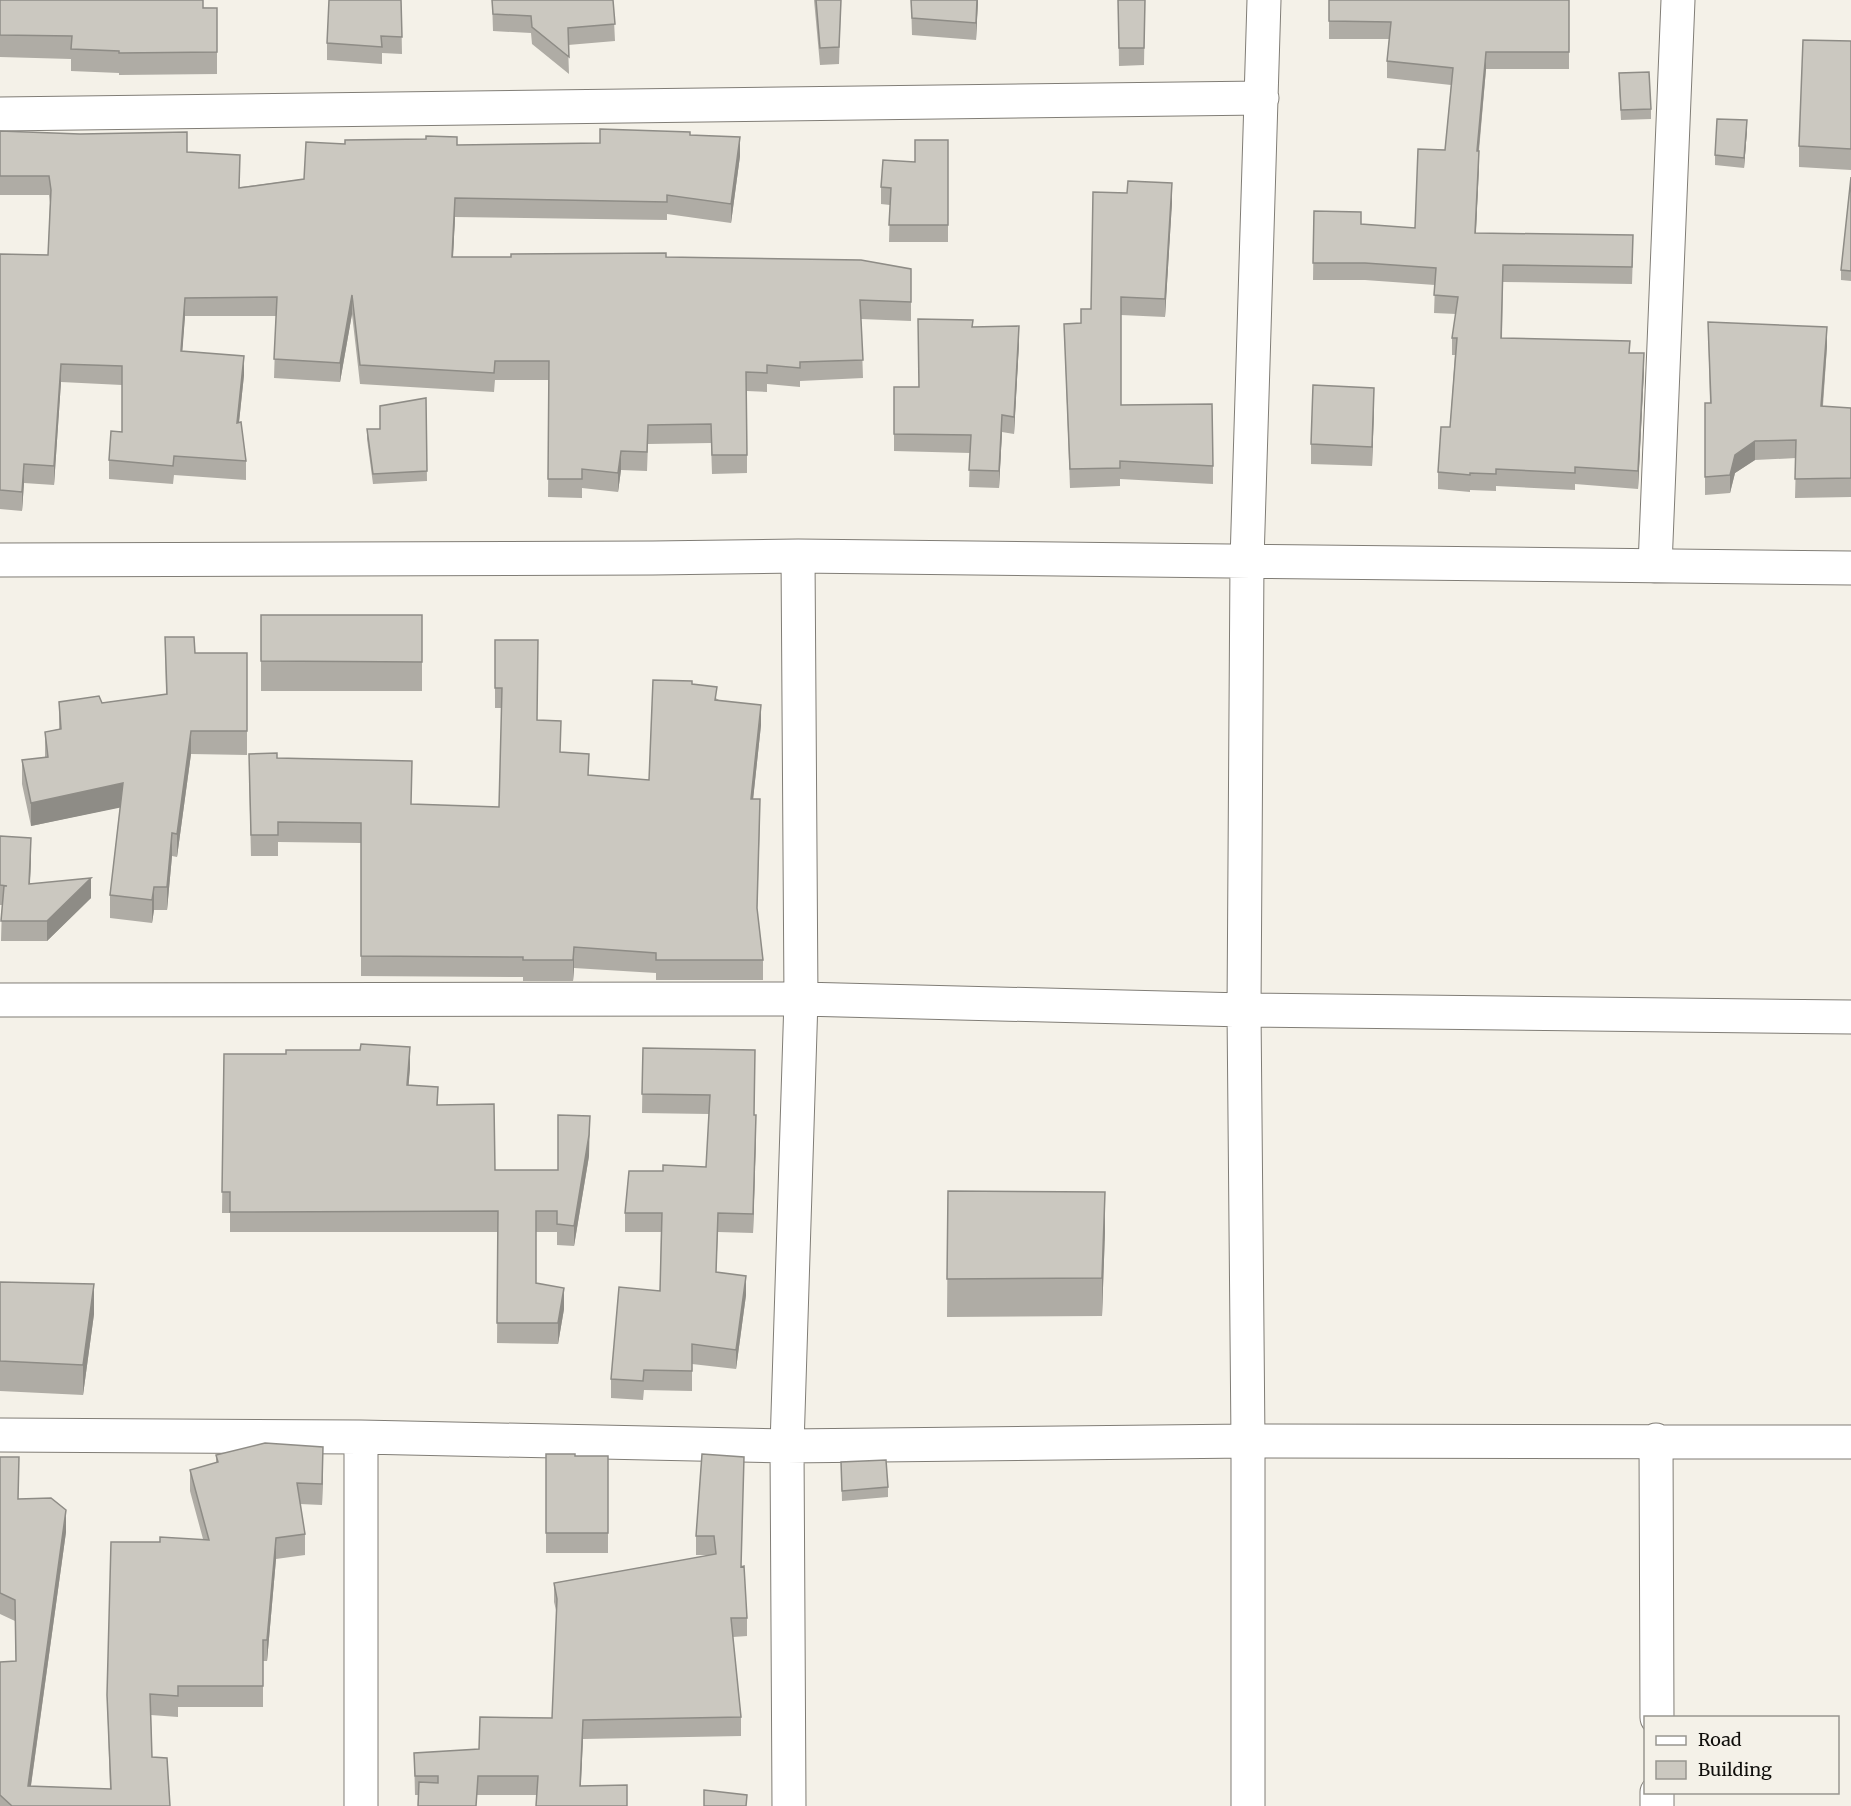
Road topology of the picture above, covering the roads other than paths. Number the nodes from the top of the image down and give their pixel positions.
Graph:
1 (1264, 0) edge
2 (1678, 0) edge
3 (1262, 98) junction
4 (0, 114) edge
5 (798, 556) junction
6 (0, 560) edge
7 (1247, 561) junction
8 (1655, 566) junction
9 (1851, 568) edge
10 (801, 999) junction
11 (0, 1000) edge
12 (1244, 1010) junction
13 (1851, 1017) edge
14 (0, 1435) edge
15 (361, 1437) junction
16 (1656, 1440) junction
17 (1248, 1441) junction
18 (1851, 1442) edge
19 (787, 1446) junction
20 (1657, 1716) edge
21 (361, 1806) edge
22 (789, 1806) edge
23 (1248, 1806) edge

1 - 3 street
2 - 8 street
3 - 4 street
3 - 7 street
5 - 6 street
5 - 7 street
5 - 10 street
7 - 8 street
7 - 12 street
8 - 9 street
10 - 11 street
10 - 12 street
10 - 19 street
12 - 13 street
12 - 17 street
14 - 15 street
15 - 19 street
15 - 21 street
16 - 17 street
16 - 18 street
16 - 20 street
17 - 19 street
17 - 23 street
19 - 22 street

